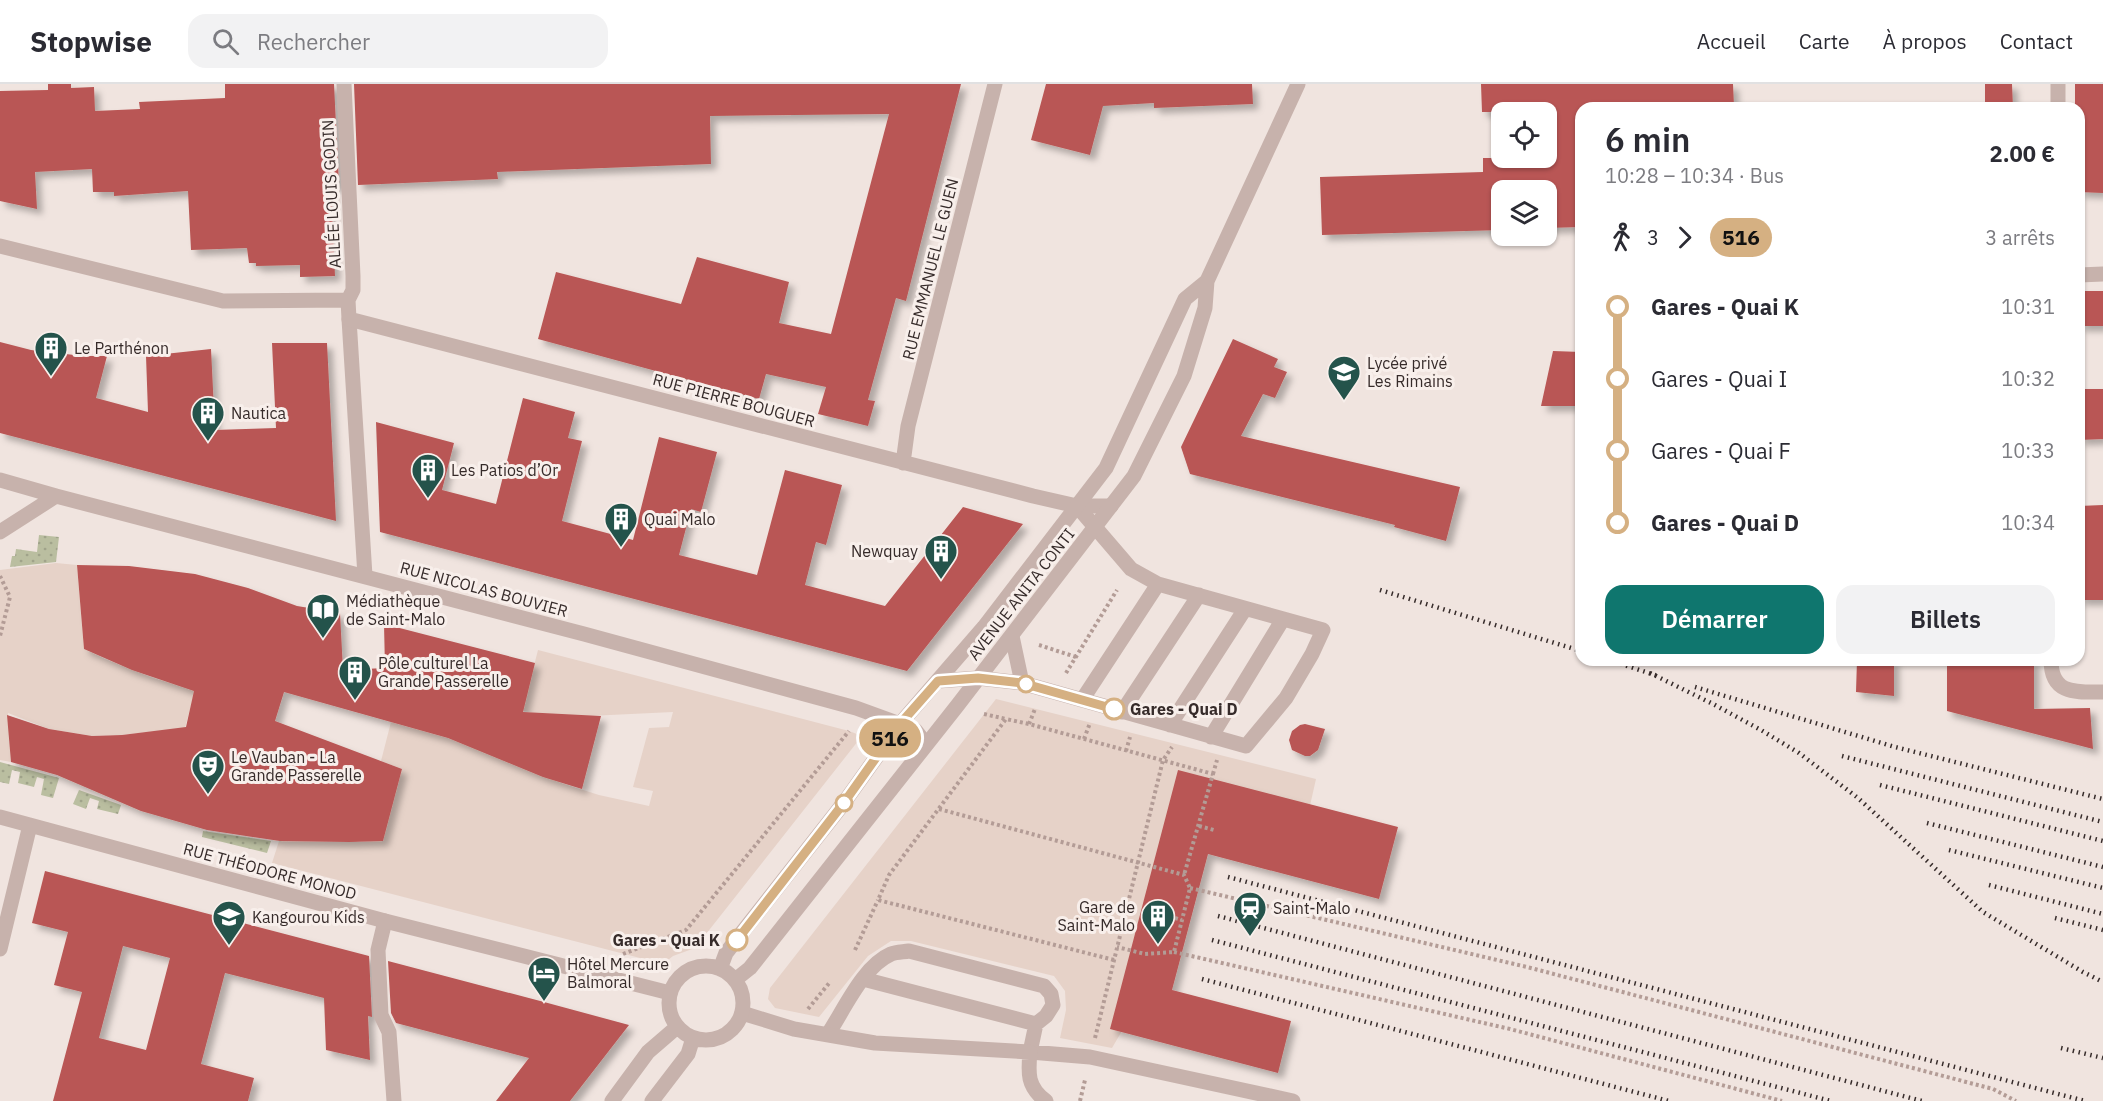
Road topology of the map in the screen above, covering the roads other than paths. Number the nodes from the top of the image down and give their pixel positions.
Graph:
1 (344, 84) edge
2 (995, 84) edge
3 (1298, 84) edge
4 (2058, 84) edge
5 (2058, 102) edge
6 (0, 246) edge
7 (2103, 274) edge
8 (2085, 275) edge
9 (1207, 281) junction
10 (348, 300) junction
11 (349, 319) junction
12 (903, 463) junction
13 (0, 480) edge
14 (56, 496) junction
15 (1077, 506) junction
16 (1111, 506) junction
17 (1095, 527) junction
18 (0, 532) edge
19 (365, 576) junction
20 (1158, 584) junction
21 (1198, 595) junction
22 (1245, 609) junction
23 (1283, 619) junction
24 (1011, 636) junction
25 (2051, 666) edge
26 (978, 678) junction
27 (938, 681) junction
28 (1022, 683) junction
29 (2103, 692) edge
30 (1082, 700) junction
31 (1122, 712) junction
32 (900, 724) junction
33 (1170, 725) junction
34 (1211, 737) junction
35 (926, 744) junction
36 (0, 817) edge
37 (30, 825) junction
38 (385, 921) junction
39 (0, 949) edge
40 (720, 969) junction
41 (863, 979) junction
42 (735, 980) junction
43 (670, 993) junction
44 (742, 1013) junction
45 (1036, 1024) junction
46 (677, 1027) junction
47 (828, 1034) junction
48 (693, 1038) junction
49 (1030, 1052) junction
50 (393, 1101) edge
51 (612, 1101) edge
52 (652, 1101) edge
53 (1046, 1101) edge
54 (1293, 1101) edge

1 - 10 street, ALLÉE LOUIS GODIN
2 - 12 street, RUE EMMANUEL LE GUEN
3 - 9 street, AVENUE ANITA CONTI
4 - 5 street
6 - 10 street
7 - 8 street
9 - 15 street, AVENUE ANITA CONTI
9 - 16 street, AVENUE ANITA CONTI
10 - 11 street, ALLÉE LOUIS GODIN
11 - 12 street, RUE PIERRE BOUGUER
11 - 19 street, ALLÉE LOUIS GODIN
12 - 15 street, RUE PIERRE BOUGUER
13 - 14 street, RUE NICOLAS BOUVIER
14 - 18 street
14 - 19 street, RUE NICOLAS BOUVIER
15 - 16 street, RUE PIERRE BOUGUER
15 - 17 street
15 - 27 street, AVENUE ANITA CONTI
16 - 17 street, AVENUE ANITA CONTI
17 - 20 street
17 - 24 street, AVENUE ANITA CONTI
19 - 32 street, RUE NICOLAS BOUVIER
20 - 21 street
20 - 30 street
21 - 22 street
21 - 31 street
22 - 23 street
22 - 33 street
23 - 34 street
23 - 34 street
24 - 26 street, AVENUE ANITA CONTI
24 - 28 street
25 - 29 street
26 - 27 street
26 - 28 street
26 - 35 street, AVENUE ANITA CONTI
27 - 32 street, AVENUE ANITA CONTI
28 - 30 street
30 - 31 street
31 - 33 street
32 - 35 street, RUE NICOLAS BOUVIER
32 - 40 street, AVENUE ANITA CONTI
33 - 34 street
35 - 42 street, AVENUE ANITA CONTI
36 - 37 street, RUE THÉODORE MONOD
37 - 38 street, RUE THÉODORE MONOD
37 - 39 street
38 - 43 street, RUE THÉODORE MONOD
38 - 50 street
40 - 42 street
40 - 43 street
41 - 45 street
41 - 45 street
41 - 47 street
42 - 44 street
43 - 46 street
44 - 47 street
44 - 48 street
45 - 49 street
46 - 48 street
46 - 51 street
47 - 49 street
48 - 52 street
49 - 53 street
49 - 54 street

